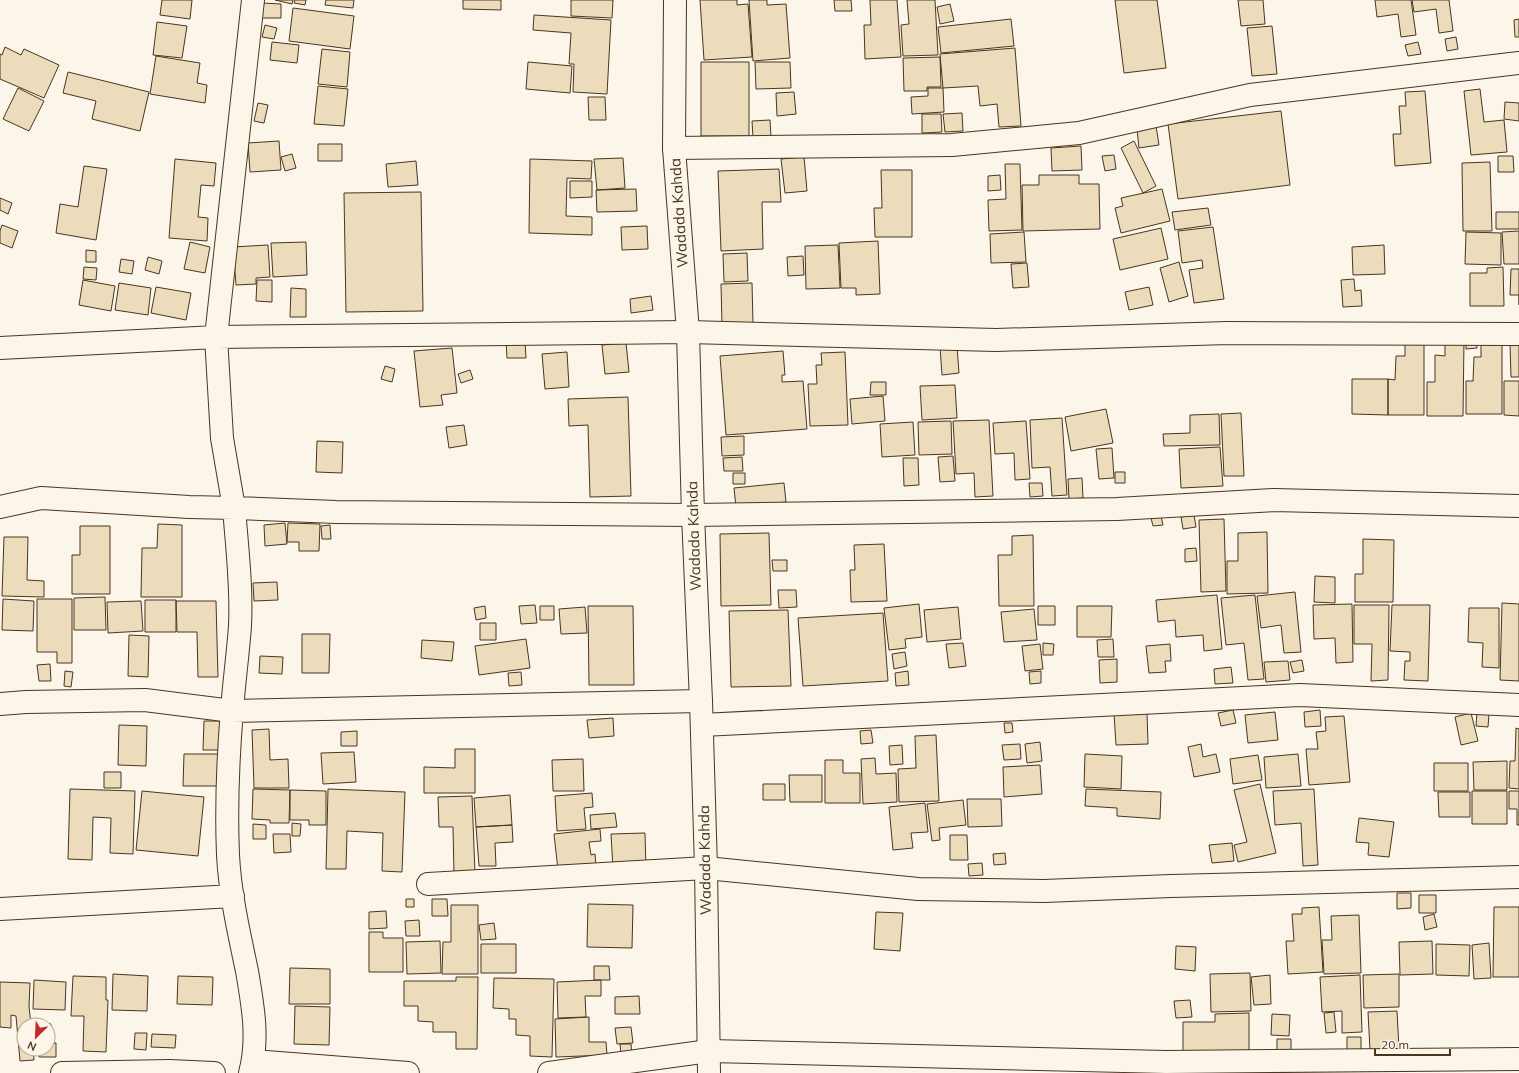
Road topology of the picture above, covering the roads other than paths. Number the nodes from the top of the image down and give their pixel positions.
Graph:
1 (253, 0) edge
2 (675, 0) edge
3 (1519, 63) edge
4 (674, 148) junction
5 (688, 332) junction
6 (1519, 334) edge
7 (216, 337) junction
8 (0, 348) edge
9 (1519, 506) edge
10 (0, 507) edge
11 (234, 508) junction
12 (693, 515) junction
13 (702, 701) junction
14 (0, 704) edge
15 (1519, 705) edge
16 (232, 711) junction
17 (702, 725) junction
18 (706, 868) junction
19 (1519, 877) edge
20 (428, 884) dead end
21 (233, 896) junction
22 (0, 909) edge
23 (709, 1051) junction
24 (1519, 1059) edge
25 (252, 1067) edge
26 (1166, 1068) edge
27 (62, 1073) edge
28 (214, 1073) edge
29 (408, 1073) edge
30 (549, 1073) edge
31 (709, 1073) edge

1 - 7 street
2 - 4 street, Wadada Kahda
3 - 4 street
4 - 5 street, Wadada Kahda
5 - 6 street
5 - 7 street
5 - 12 street, Wadada Kahda
7 - 8 street
7 - 11 street
9 - 12 street
10 - 11 street
11 - 12 street
11 - 16 street
12 - 13 street, Wadada Kahda
13 - 16 street
13 - 17 street, Wadada Kahda
14 - 16 street
15 - 17 street
16 - 21 street
17 - 18 street, Wadada Kahda
18 - 19 street
18 - 20 street
18 - 23 street, Wadada Kahda
21 - 22 street
21 - 25 street
23 - 26 street
23 - 30 street
23 - 31 street, Wadada Kahda
24 - 26 street
25 - 29 street
27 - 28 street

